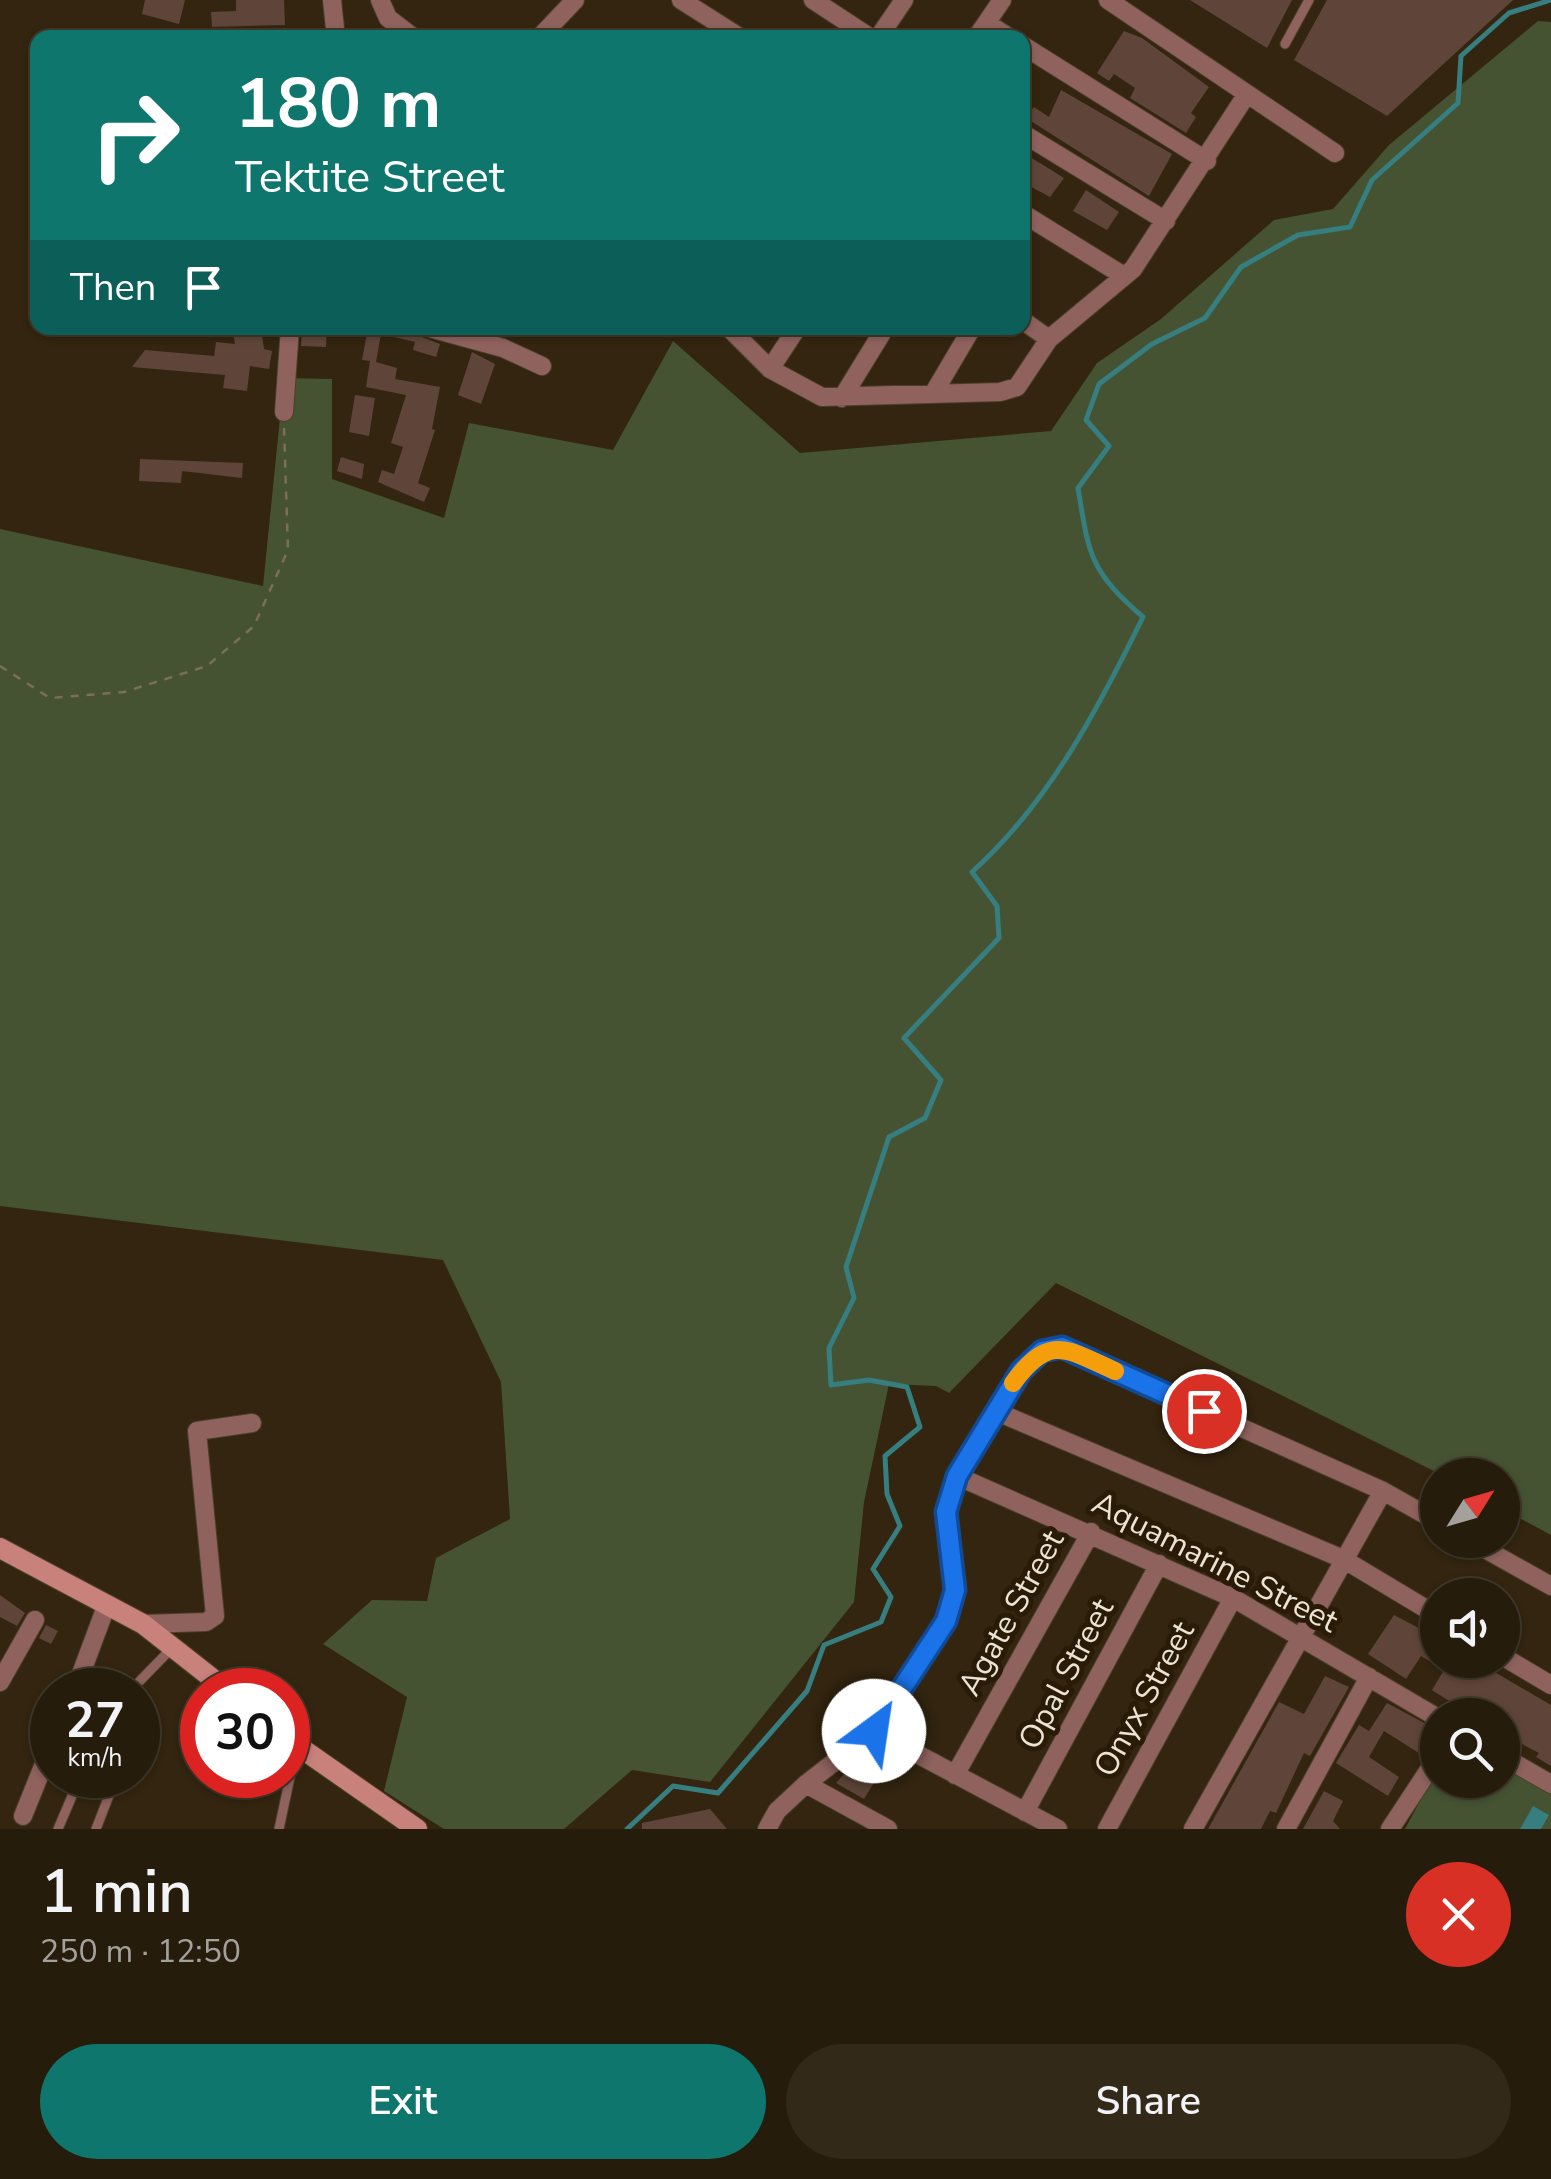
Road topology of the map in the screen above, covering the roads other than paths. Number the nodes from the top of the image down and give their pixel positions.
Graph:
1 (332, 0) edge
2 (380, 0) edge
3 (574, 0) edge
4 (681, 0) edge
5 (904, 0) edge
6 (1002, 0) edge
7 (1108, 0) edge
8 (1308, 0) edge
9 (823, 3) edge
10 (335, 30) edge
11 (404, 30) edge
12 (547, 30) edge
13 (728, 30) edge
14 (863, 30) edge
15 (881, 30) edge
16 (982, 30) edge
17 (1284, 44) dead end
18 (1030, 50) edge
19 (1247, 94) junction
20 (1030, 138) edge
21 (1336, 153) dead end
22 (1207, 161) junction
23 (1030, 218) edge
24 (1166, 222) junction
25 (1124, 276) junction
26 (1030, 325) edge
27 (290, 335) edge
28 (455, 335) edge
29 (736, 335) edge
30 (792, 335) edge
31 (881, 335) edge
32 (968, 335) edge
33 (1050, 339) junction
34 (542, 366) dead end
35 (770, 369) junction
36 (933, 394) junction
37 (842, 398) junction
38 (284, 412) road end
39 (995, 1411) junction
40 (252, 1423) dead end
41 (957, 1476) junction
42 (1383, 1492) junction
43 (1420, 1512) edge
44 (1090, 1532) junction
45 (0, 1548) edge
46 (1501, 1558) edge
47 (1343, 1559) junction
48 (1159, 1564) junction
49 (1551, 1586) edge
50 (1233, 1598) junction
51 (107, 1604) junction
52 (1420, 1605) edge
53 (35, 1620) dead end
54 (143, 1624) junction
55 (1302, 1636) junction
56 (174, 1647) junction
57 (1520, 1667) edge
58 (82, 1668) edge
59 (153, 1668) edge
60 (200, 1668) edge
61 (1370, 1677) junction
62 (0, 1682) edge
63 (1551, 1685) edge
64 (1420, 1707) edge
65 (874, 1731) junction
66 (310, 1755) edge
67 (1520, 1766) edge
68 (955, 1776) junction
69 (1420, 1783) edge
70 (806, 1784) junction
71 (1551, 1784) edge
72 (30, 1798) edge
73 (71, 1798) edge
74 (108, 1798) edge
75 (284, 1798) edge
76 (1026, 1812) junction
77 (23, 1816) dead end
78 (415, 1828) edge
79 (58, 1829) edge
80 (96, 1829) edge
81 (279, 1829) edge
82 (767, 1829) edge
83 (888, 1829) edge
84 (1058, 1829) edge
85 (1108, 1829) edge
86 (1192, 1829) edge
87 (1286, 1829) edge
88 (1390, 1829) edge

1 - 10 street
2 - 11 street
3 - 12 street
4 - 13 street
5 - 15 street
6 - 16 street
7 - 19 street
8 - 17 lane
9 - 14 street
18 - 22 street
19 - 21 street
19 - 22 street
20 - 24 street
22 - 24 street
23 - 25 street
24 - 25 street
25 - 33 street
26 - 33 street
27 - 38 street
28 - 34 street
29 - 35 street
30 - 35 street
31 - 37 street
32 - 36 street
33 - 36 street
35 - 37 street
36 - 37 street
39 - 41 street
39 - 42 street
39 - 47 street
40 - 54 street
41 - 44 street, Aquamarine Street
41 - 65 street
42 - 43 street
42 - 47 street
44 - 48 street, Aquamarine Street
44 - 68 street, Agate Street
45 - 51 street
46 - 49 street
47 - 52 street
47 - 55 street
48 - 50 street, Aquamarine Street
48 - 76 street, Opal Street
50 - 55 street, Aquamarine Street
50 - 85 street, Onyx Street
51 - 54 street
51 - 58 street
53 - 62 street
54 - 56 street
55 - 61 street, Aquamarine Street
55 - 86 street
56 - 59 lane
56 - 60 street
57 - 63 street
61 - 64 street, Aquamarine Street
61 - 87 street
65 - 68 street
65 - 70 street
66 - 78 street
67 - 71 street
68 - 76 street
69 - 88 street
70 - 82 street
70 - 83 street
72 - 77 street
73 - 79 lane
74 - 80 lane
75 - 81 lane
76 - 84 street

